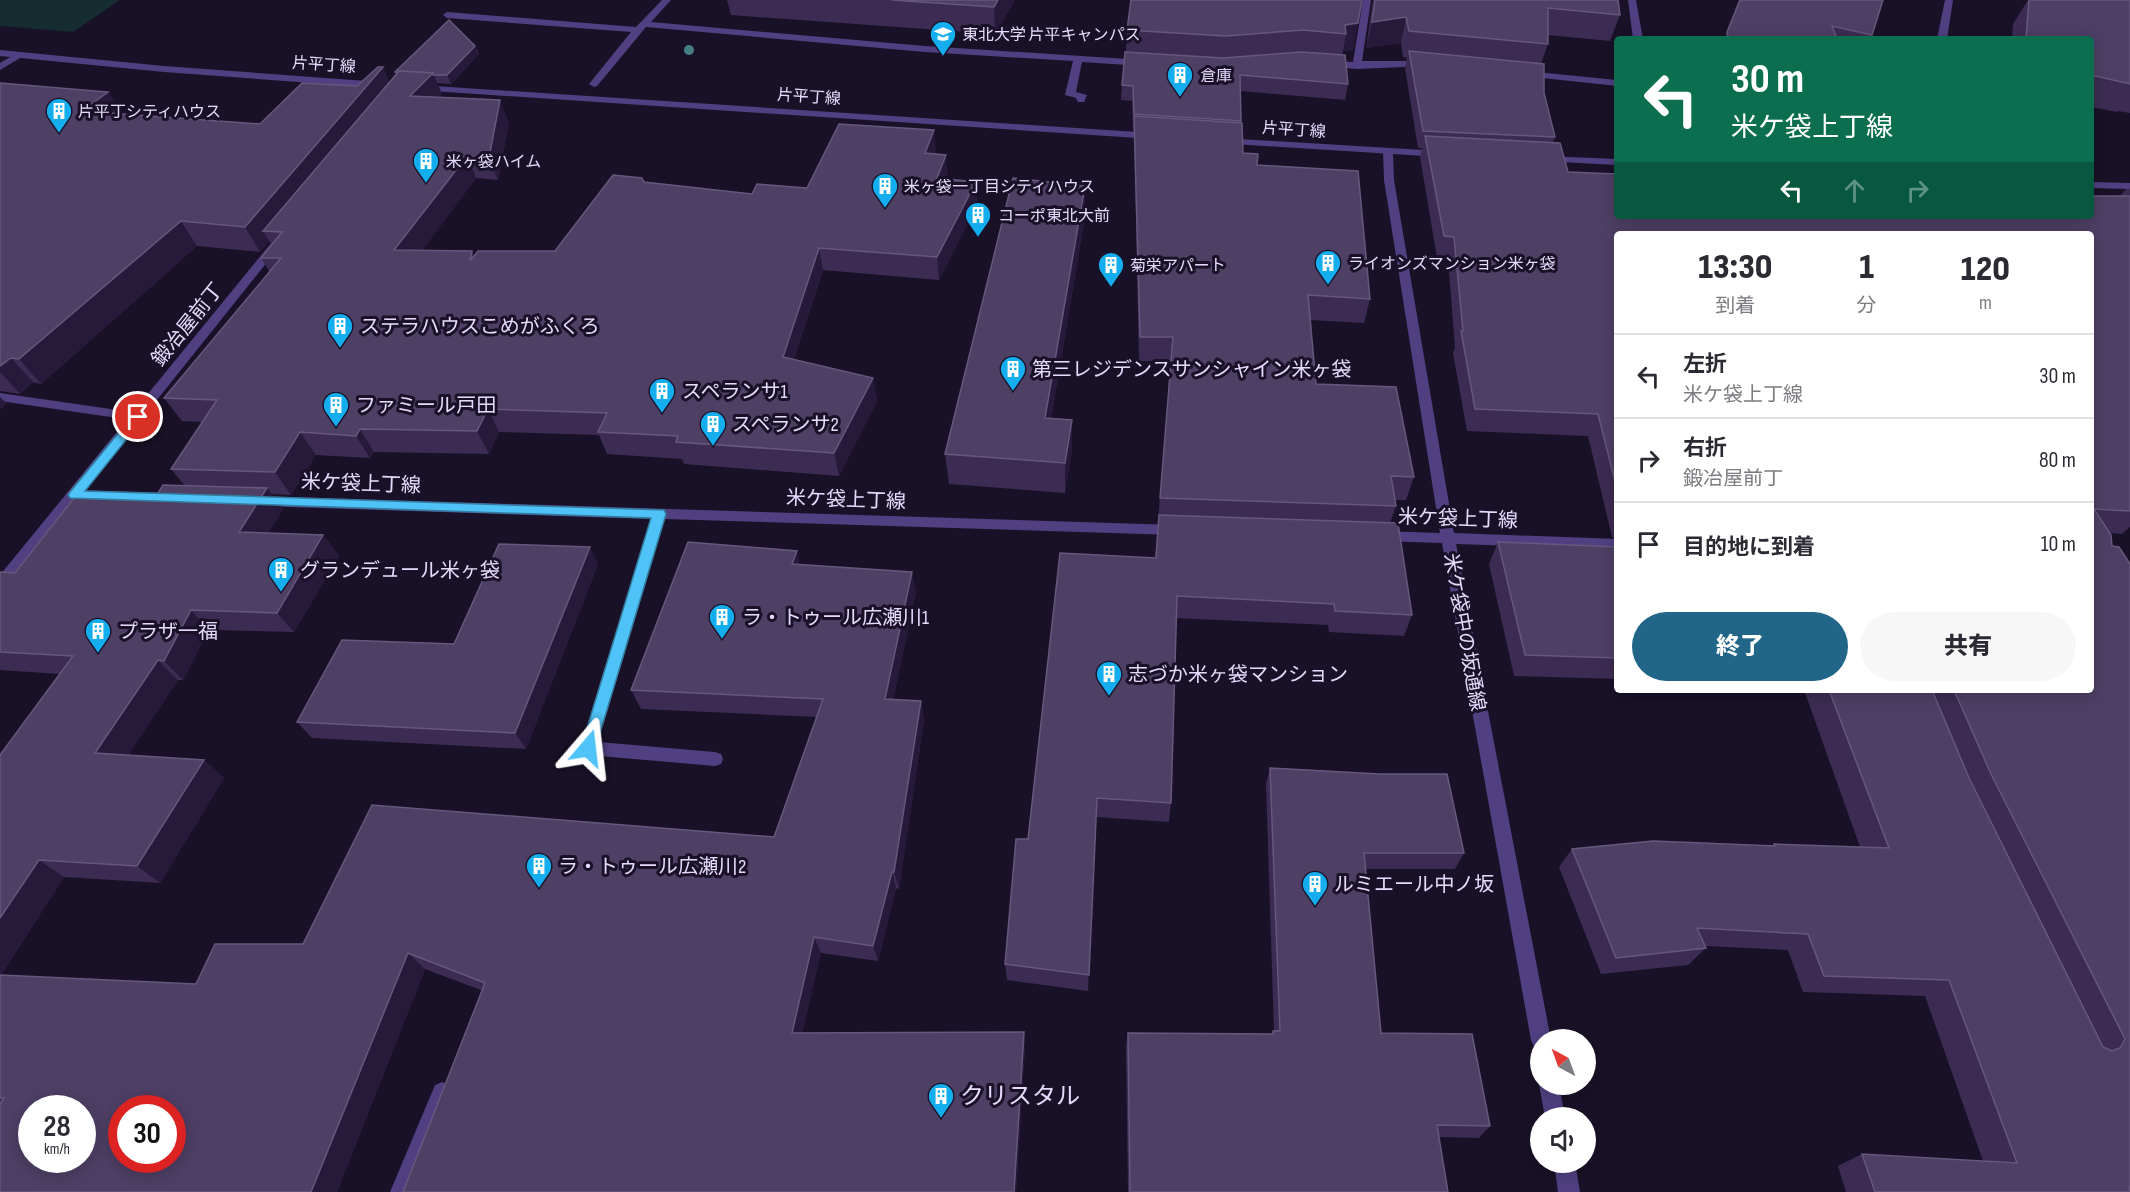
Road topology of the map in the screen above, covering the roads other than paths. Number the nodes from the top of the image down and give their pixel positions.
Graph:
1 (667, 0) edge
2 (1367, 0) edge
3 (1632, 0) edge
4 (1949, 0) edge
5 (447, 15) dead end
6 (641, 27) junction
7 (1638, 36) edge
8 (1943, 36) edge
9 (0, 53) edge
10 (20, 55) junction
11 (1078, 59) junction
12 (1311, 63) edge
13 (1150, 64) edge
14 (1433, 65) edge
15 (1357, 66) junction
16 (0, 67) edge
17 (1513, 73) edge
18 (1614, 83) edge
19 (594, 84) dead end
20 (394, 86) edge
21 (405, 87) edge
22 (1081, 100) dead end
23 (1159, 136) edge
24 (1206, 140) edge
25 (1388, 152) junction
26 (1452, 155) edge
27 (1533, 158) edge
28 (1614, 162) edge
29 (2094, 185) edge
30 (2130, 186) edge
31 (285, 233) edge
32 (0, 397) edge
33 (138, 417) junction
34 (75, 495) junction
35 (190, 499) edge
36 (249, 501) edge
37 (659, 514) junction
38 (1185, 530) edge
39 (1364, 536) edge
40 (1448, 538) junction
41 (1614, 544) edge
42 (0, 586) edge
43 (715, 759) dead end
44 (1539, 1029) edge
45 (442, 1092) edge
46 (1565, 1173) edge
47 (401, 1192) edge
48 (1569, 1192) edge

1 - 6 street
2 - 15 street
3 - 7 street
4 - 8 street
5 - 6 street
6 - 11 street
6 - 19 street
9 - 10 street, 片平丁線
10 - 16 street
10 - 20 street, 片平丁線
11 - 13 street
11 - 22 street
12 - 15 street
14 - 15 street
17 - 18 street
21 - 23 street, 片平丁線
24 - 25 street, 片平丁線
25 - 26 street, 片平丁線
25 - 40 street, 米ケ袋中の坂通線
27 - 28 street
29 - 30 street
31 - 33 street, 鍛冶屋前丁
32 - 33 street
33 - 34 street, 鍛冶屋前丁
34 - 35 street
34 - 42 street, 鍛冶屋前丁
36 - 37 street, 米ケ袋上丁線
37 - 38 street, 米ケ袋上丁線
37 - 43 street
39 - 40 street, 米ケ袋上丁線
40 - 41 street, 米ケ袋上丁線
40 - 44 street, 米ケ袋中の坂通線
45 - 47 street
46 - 48 street

